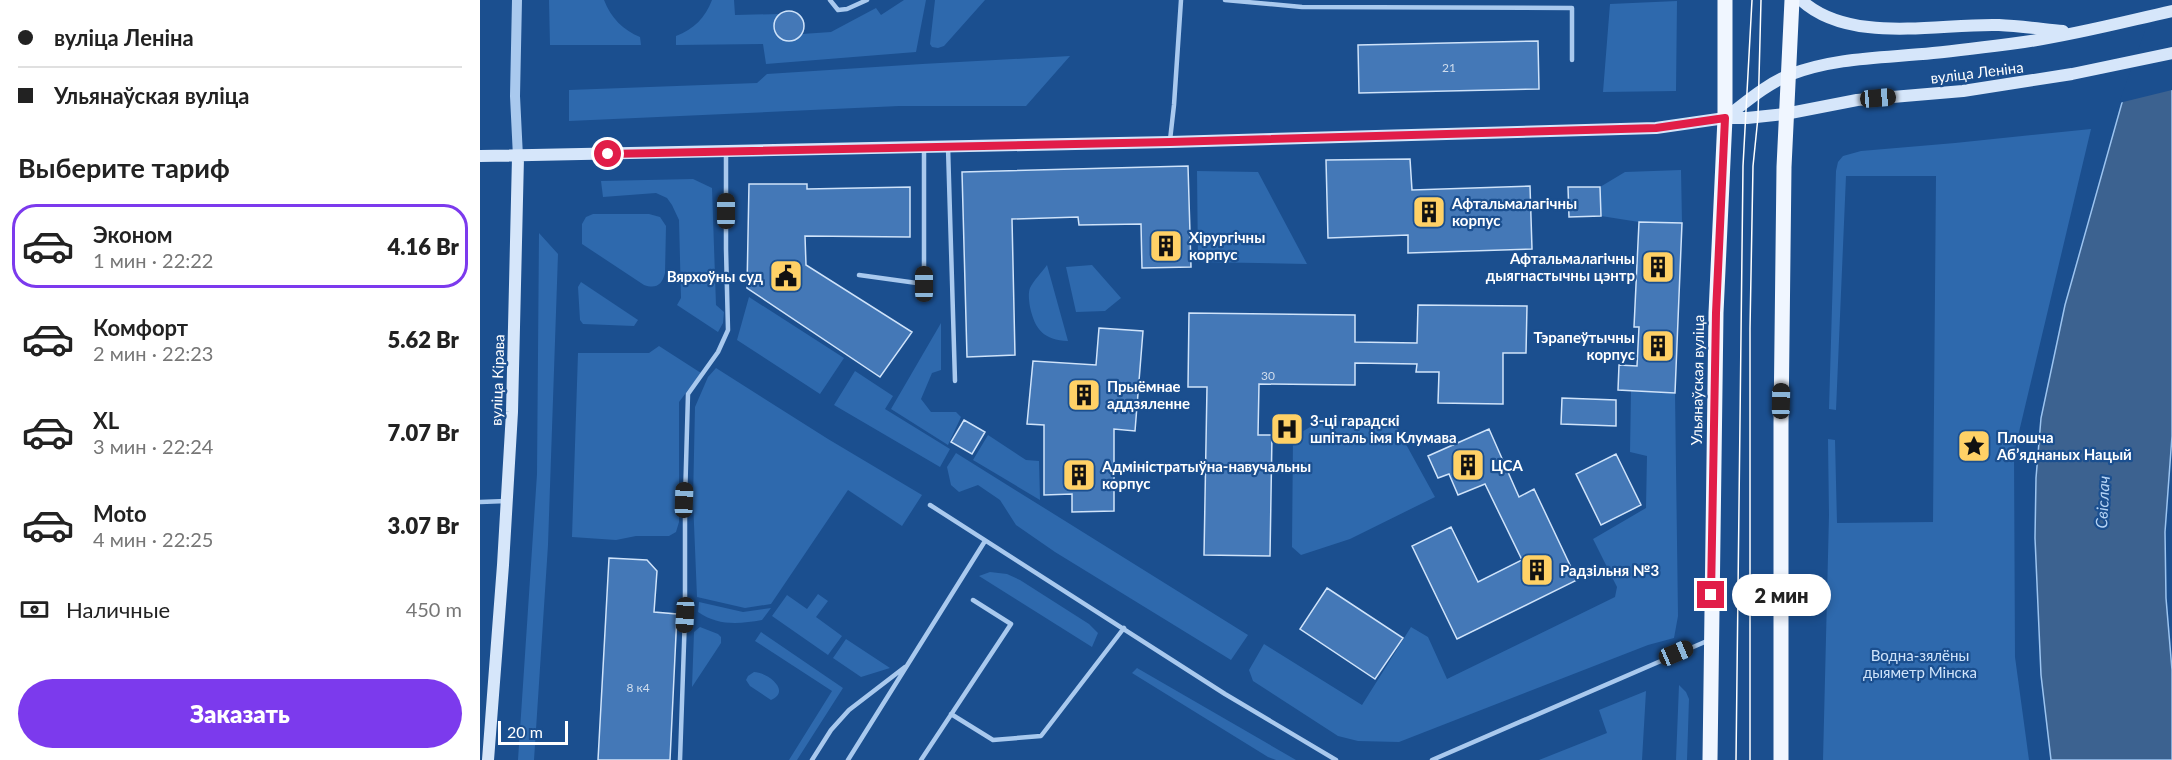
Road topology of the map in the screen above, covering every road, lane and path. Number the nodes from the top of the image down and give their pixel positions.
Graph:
1 (517, 0) edge
2 (830, 0) edge
3 (867, 0) edge
4 (1181, 0) edge
5 (1225, 0) edge
6 (1302, 0) edge
7 (1725, 0) edge
8 (1792, 0) edge
9 (1801, 0) edge
10 (1302, 7) junction
11 (2172, 10) edge
12 (2079, 33) junction
13 (2172, 53) edge
14 (1572, 60) dead end
15 (1788, 76) junction
16 (1785, 114) junction
17 (1725, 118) junction
18 (1170, 142) junction
19 (924, 147) junction
20 (948, 147) junction
21 (726, 152) junction
22 (480, 156) edge
23 (518, 157) junction
24 (859, 275) dead end
25 (955, 381) dead end
26 (506, 501) junction
27 (480, 502) edge
28 (930, 505) dead end
29 (985, 540) junction
30 (973, 600) dead end
31 (1124, 628) junction
32 (1710, 639) junction
33 (907, 666) junction
34 (951, 714) junction
35 (488, 760) edge
36 (680, 760) edge
37 (812, 760) edge
38 (848, 760) edge
39 (921, 760) edge
40 (1336, 760) edge
41 (1432, 760) edge
42 (1710, 760) edge
43 (1781, 760) edge

1 - 23 street, вуліца Кірава
2 - 3 lane
4 - 18 lane
5 - 10 lane
6 - 10 lane
7 - 17 main road, Ульянаўская вуліца
8 - 15 main road
9 - 12 main road
10 - 14 lane
11 - 12 main road
12 - 15 main road
13 - 16 main road, вуліца Леніна
15 - 16 main road
15 - 17 main road
16 - 17 main road, вуліца Леніна
16 - 43 main road
17 - 18 main road
17 - 32 main road, Ульянаўская вуліца
18 - 20 main road
19 - 20 main road
19 - 21 main road
19 - 24 lane
20 - 25 lane
21 - 23 main road
21 - 36 lane
22 - 23 main road
23 - 26 main road, вуліца Кірава
26 - 27 lane
26 - 35 main road, вуліца Кірава
28 - 29 lane
29 - 31 lane
29 - 33 lane
30 - 34 lane
31 - 34 lane
31 - 40 lane
32 - 41 lane
32 - 42 main road, Ульянаўская вуліца
33 - 37 lane
33 - 38 lane
34 - 39 lane

